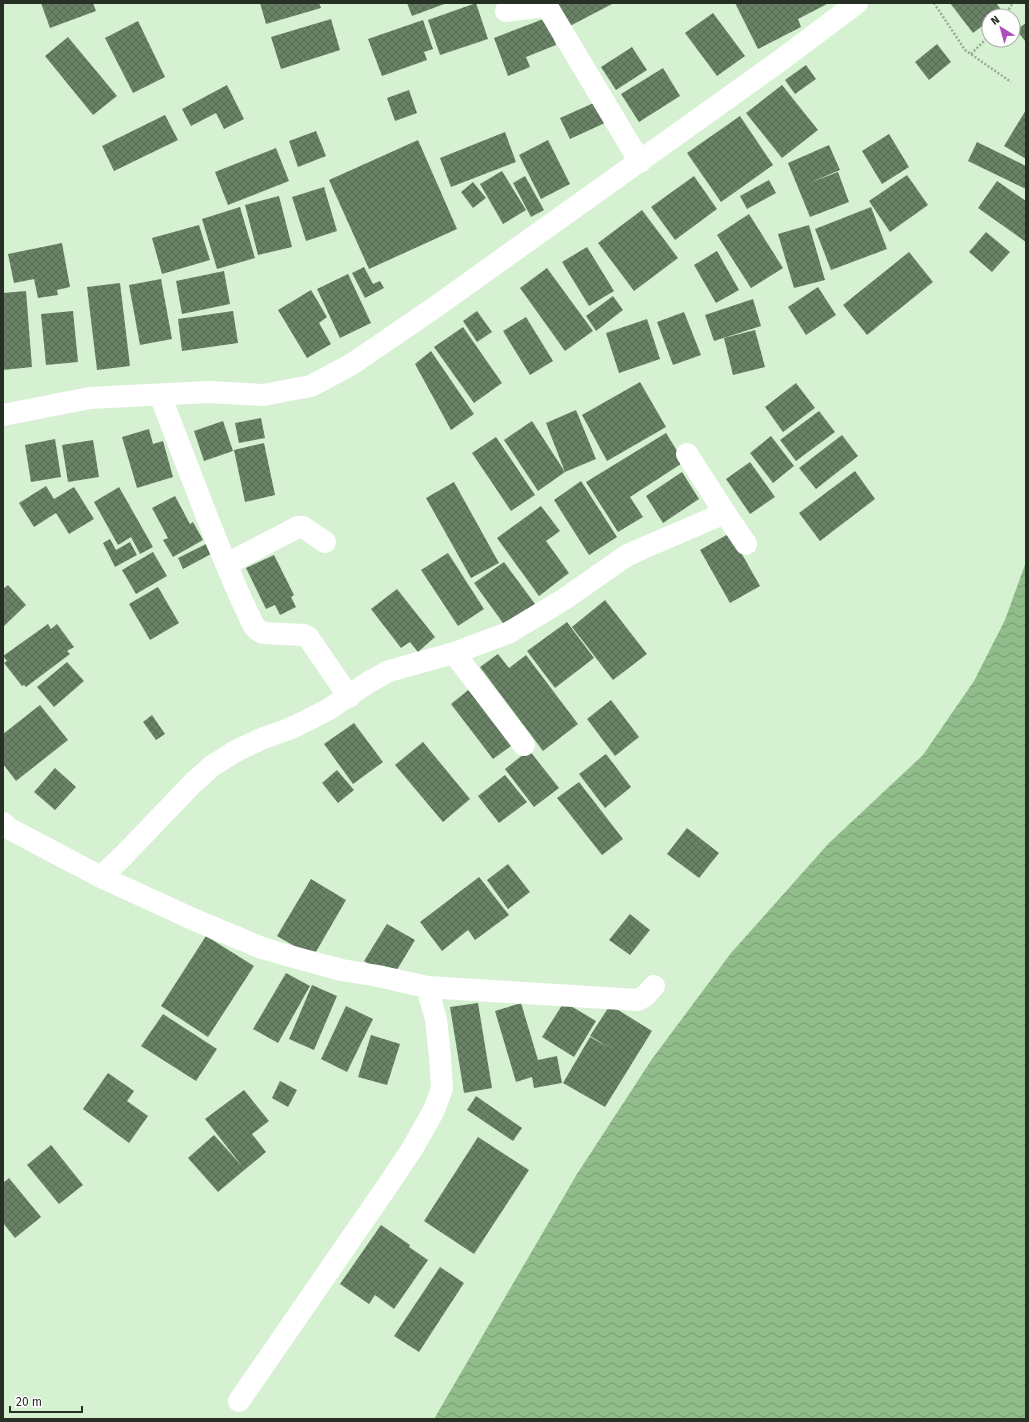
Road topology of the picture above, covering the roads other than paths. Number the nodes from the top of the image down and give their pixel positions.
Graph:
1 (857, 3) edge
2 (506, 11) dead end
3 (640, 162) junction
4 (160, 395) junction
5 (3, 415) edge
6 (687, 454) dead end
7 (725, 514) junction
8 (325, 542) dead end
9 (746, 544) dead end
10 (227, 564) junction
11 (454, 652) junction
12 (349, 696) junction
13 (524, 745) dead end
14 (3, 823) edge
15 (101, 877) junction
16 (654, 986) dead end
17 (427, 987) junction
18 (239, 1401) dead end

1 - 3 main road
2 - 3 main road
3 - 4 main road
4 - 5 main road
4 - 10 main road
6 - 7 main road
7 - 9 main road
7 - 11 main road
8 - 10 main road
10 - 12 main road
11 - 12 main road
11 - 13 main road
12 - 15 main road
14 - 15 main road
15 - 17 main road
16 - 17 main road
17 - 18 main road

